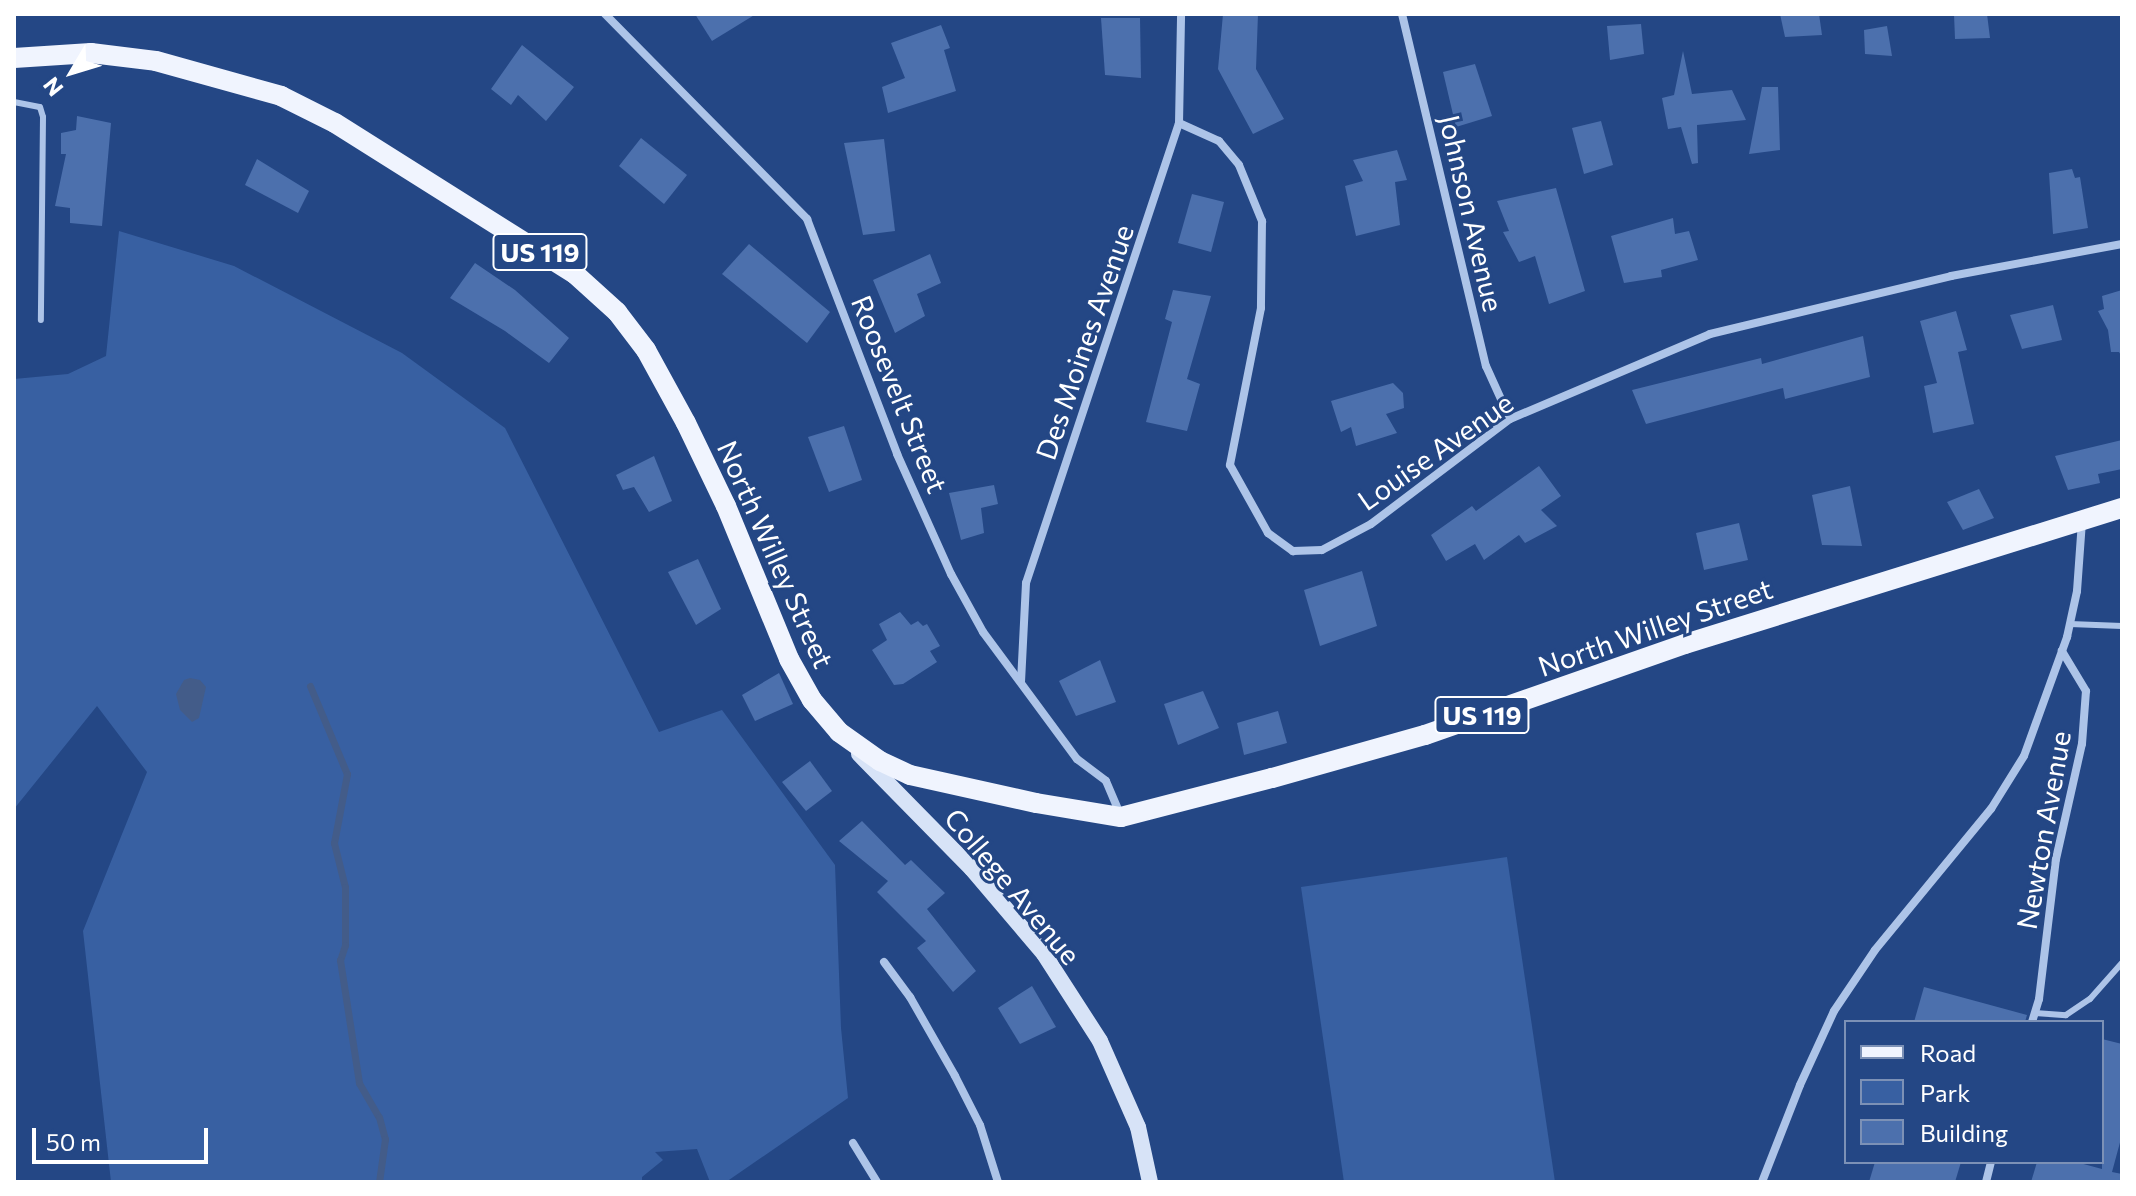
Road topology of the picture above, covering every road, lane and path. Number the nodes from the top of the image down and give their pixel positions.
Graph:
1 (605, 14) edge
2 (1181, 14) edge
3 (1402, 14) edge
4 (14, 58) edge
5 (14, 102) edge
6 (1179, 123) junction
7 (2122, 244) edge
8 (41, 320) dead end
9 (1510, 419) junction
10 (2122, 508) edge
11 (2082, 518) junction
12 (2070, 624) junction
13 (2122, 626) edge
14 (2062, 651) junction
15 (1021, 682) junction
16 (839, 732) junction
17 (1121, 817) junction
18 (884, 962) dead end
19 (2122, 963) edge
20 (2034, 1018) edge
21 (853, 1143) dead end
22 (877, 1182) edge
23 (998, 1182) edge
24 (1150, 1182) edge
25 (1762, 1182) edge

1 - 15 street, Roosevelt Street
2 - 6 street, Des Moines Avenue
3 - 9 street, Johnson Avenue
4 - 16 main road, North Willey Street / US 119
5 - 8 lane
6 - 9 street, Louise Avenue
6 - 15 street, Des Moines Avenue
7 - 9 street, Louise Avenue
10 - 11 main road, North Willey Street / US 119
11 - 12 street
11 - 17 main road, North Willey Street / US 119
12 - 13 lane
12 - 14 street
14 - 20 street, Newton Avenue
14 - 25 street
15 - 17 street, Roosevelt Street
16 - 17 main road, North Willey Street / US 119
16 - 24 street, College Avenue
18 - 23 street
19 - 20 lane
21 - 22 street

